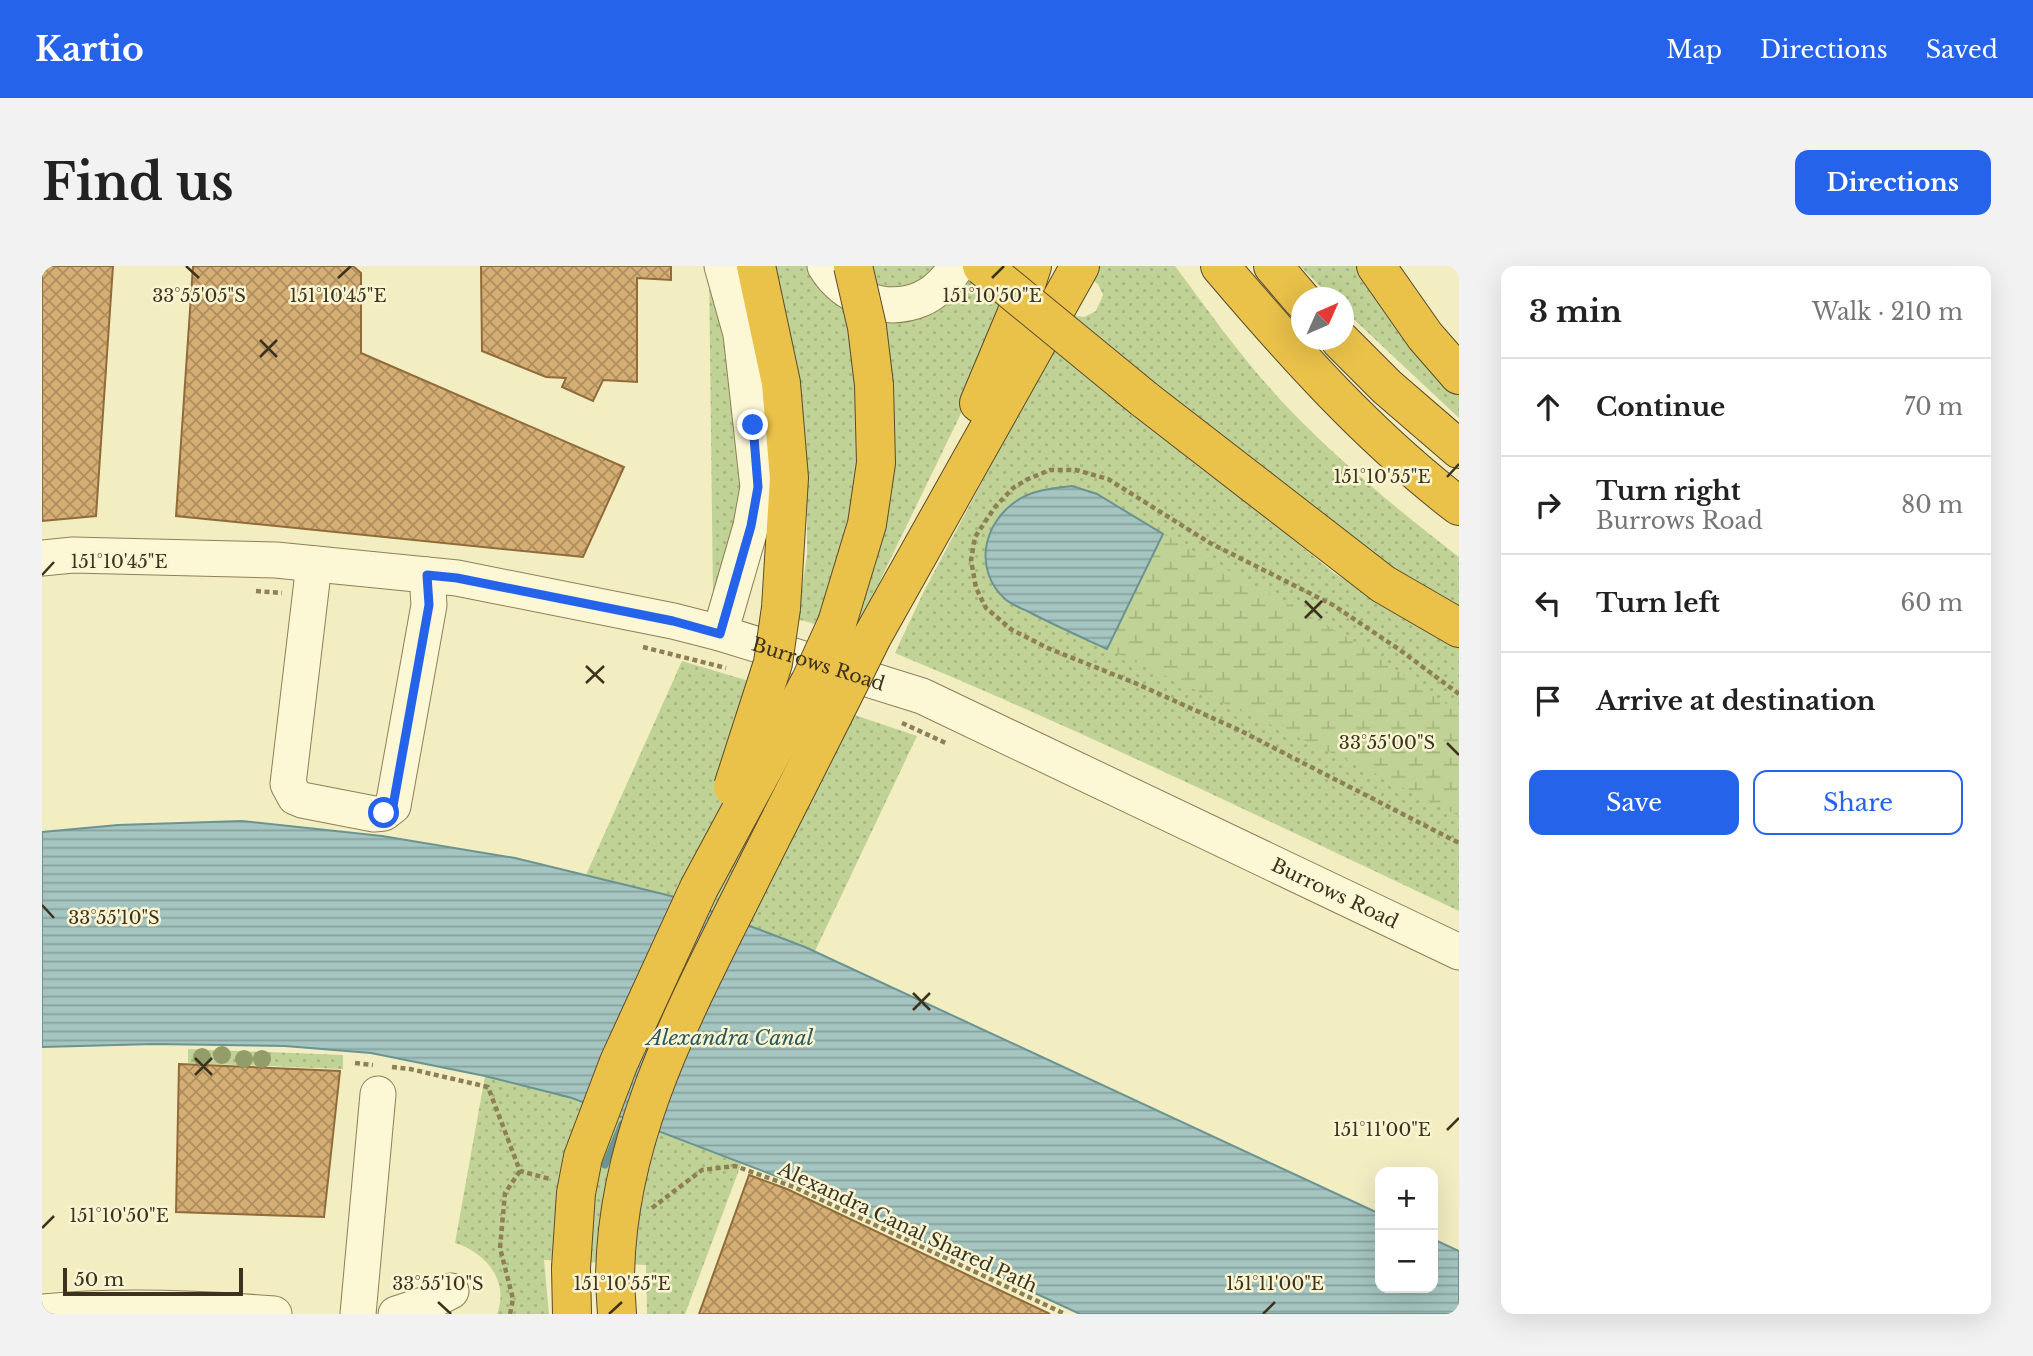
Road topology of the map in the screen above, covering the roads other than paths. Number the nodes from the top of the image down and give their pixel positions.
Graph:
1 (722, 266) edge
2 (755, 266) edge
3 (825, 266) edge
4 (853, 266) edge
5 (957, 266) edge
6 (982, 266) edge
7 (1032, 266) edge
8 (1220, 266) edge
9 (1273, 266) edge
10 (1376, 266) edge
11 (1076, 273) edge
12 (1291, 288) edge
13 (1350, 350) edge
14 (1459, 375) edge
15 (1459, 449) edge
16 (1459, 506) edge
17 (42, 558) edge
18 (314, 564) junction
19 (427, 575) junction
20 (1459, 628) edge
21 (720, 634) junction
22 (872, 637) junction
23 (699, 888) junction
24 (1459, 952) edge
25 (378, 1094) dead end
26 (452, 1291) dead end
27 (616, 1298) edge
28 (42, 1312) edge
29 (407, 1313) edge
30 (274, 1314) edge
31 (358, 1314) edge
32 (572, 1314) edge

1 - 21 street
2 - 23 highway, bridge
3 - 5 street
4 - 23 highway, bridge
6 - 20 highway, bridge
7 - 22 highway
8 - 16 highway
9 - 12 highway
10 - 14 highway
11 - 22 highway
13 - 15 highway
17 - 18 street, Burrows Road
18 - 19 street, Burrows Road
18 - 19 street
19 - 21 street, Burrows Road
21 - 24 street, Burrows Road
22 - 27 highway, bridge
23 - 32 highway, bridge
25 - 31 street
26 - 29 street
28 - 30 street

